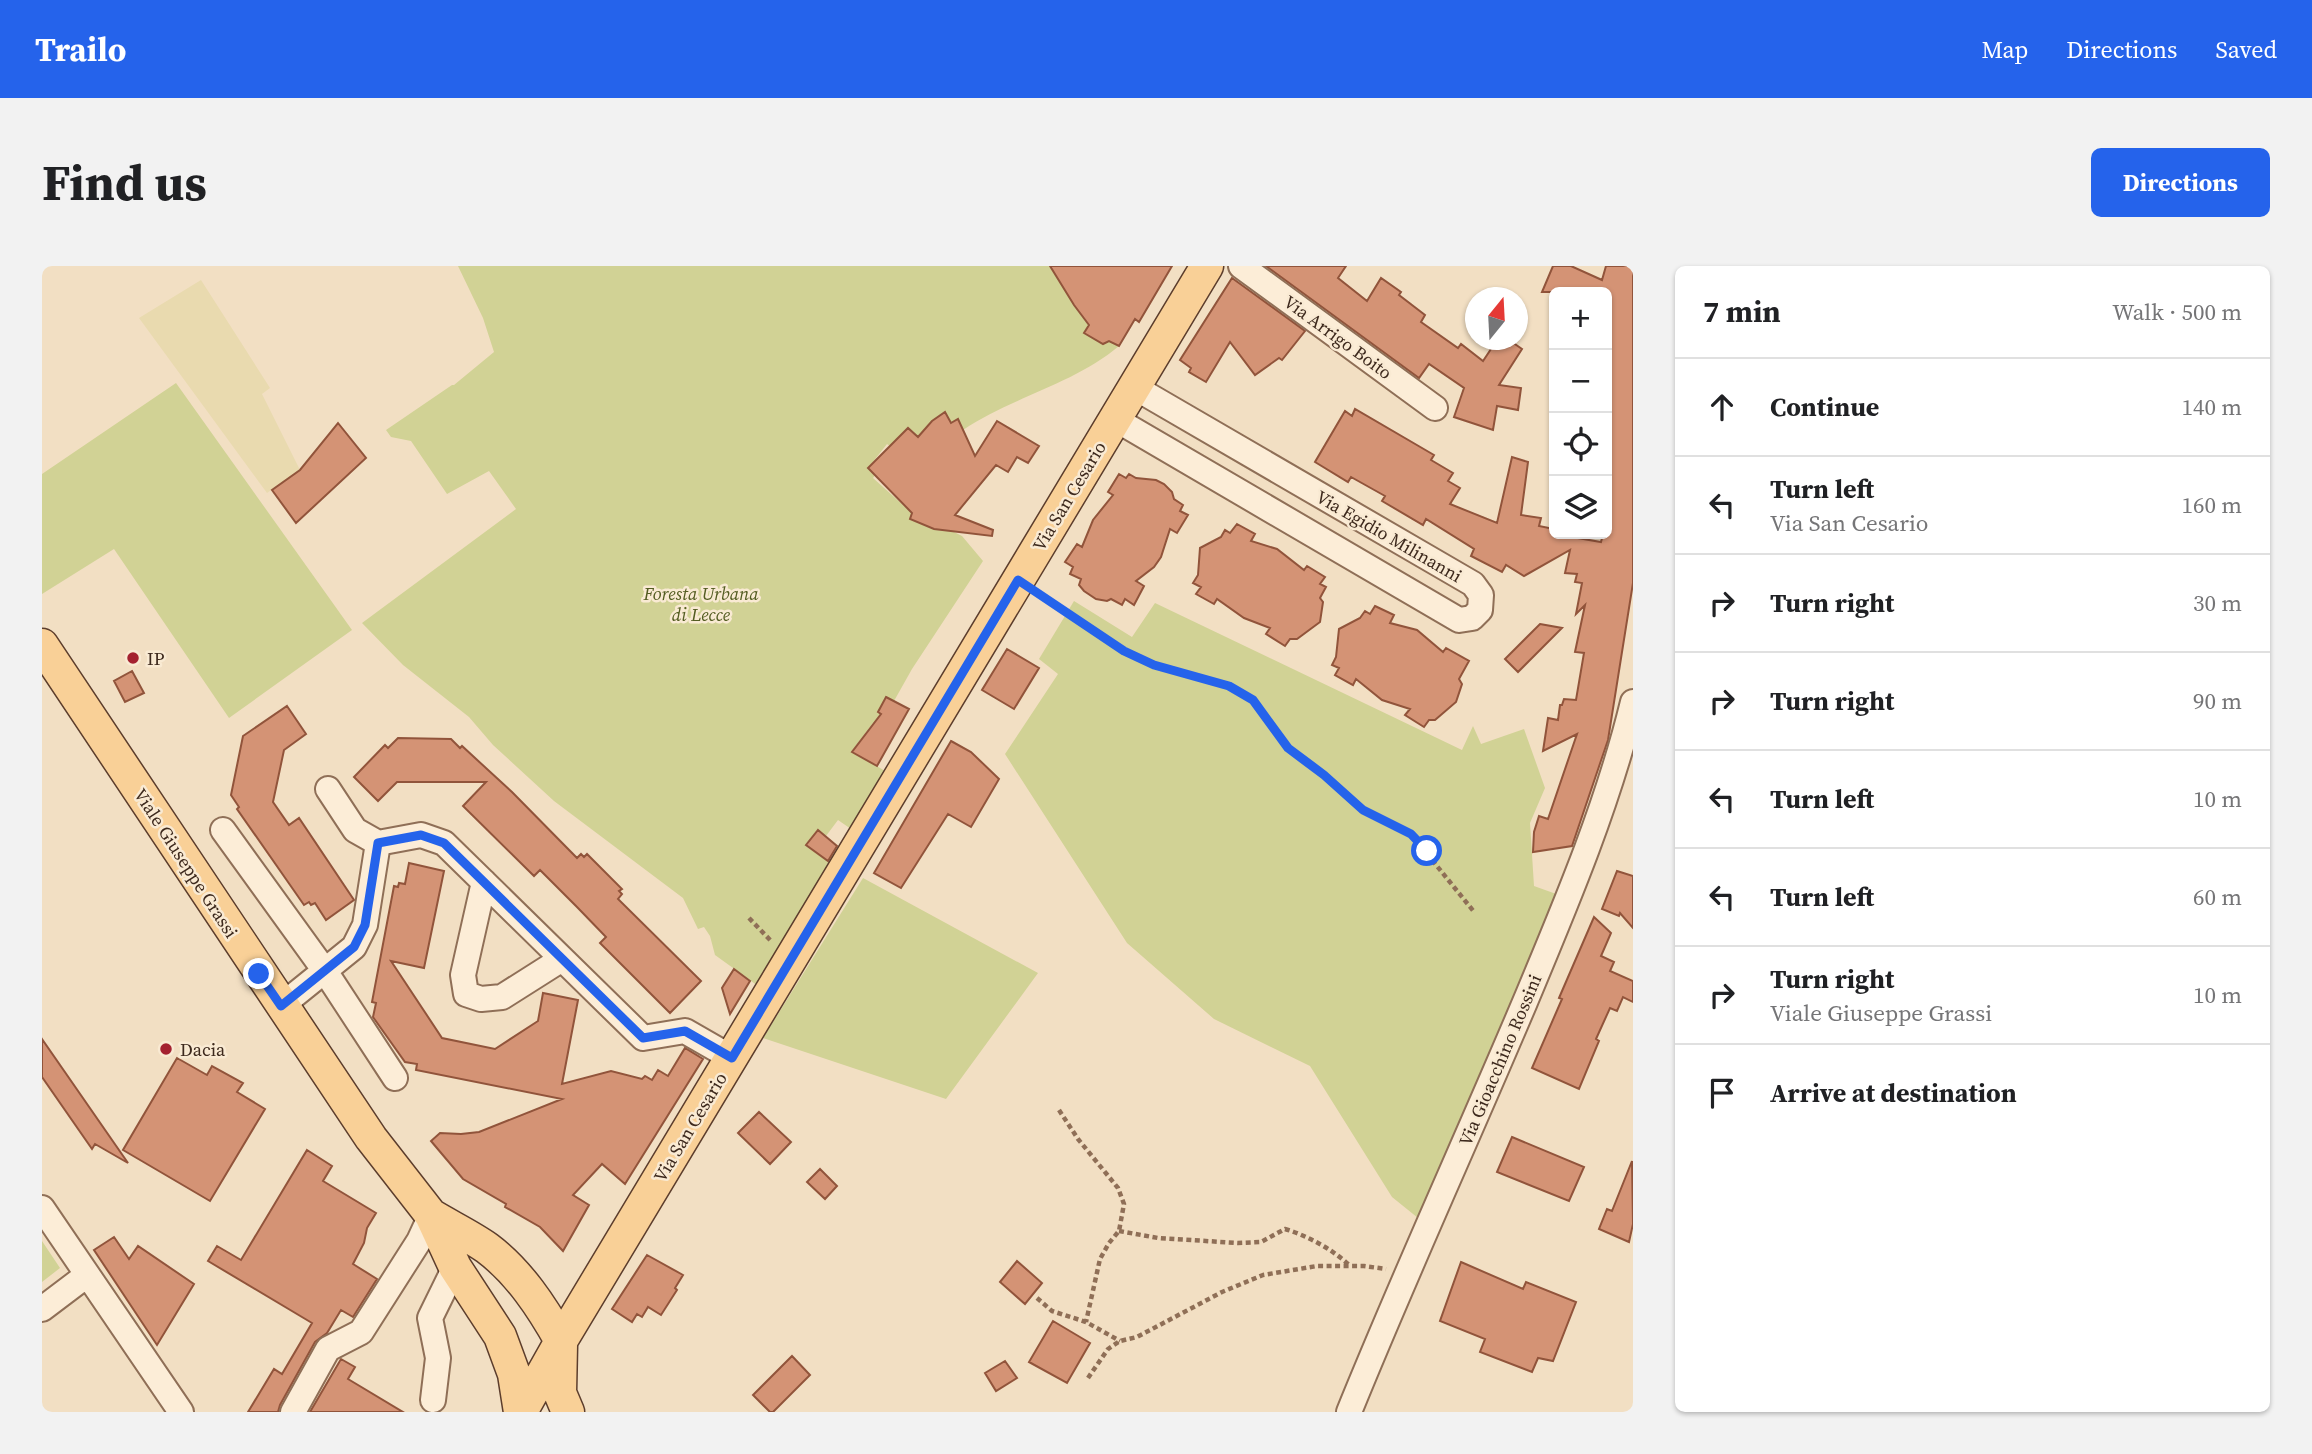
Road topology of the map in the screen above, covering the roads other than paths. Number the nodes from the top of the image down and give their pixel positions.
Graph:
1 (1207, 266) edge
2 (1241, 266) edge
3 (1134, 387) junction
4 (1435, 408) dead end
5 (1115, 419) junction
6 (42, 645) edge
7 (1633, 702) edge
8 (328, 789) dead end
9 (223, 830) dead end
10 (378, 843) junction
11 (484, 882) junction
12 (562, 959) junction
13 (325, 971) junction
14 (281, 1006) junction
15 (732, 1058) junction
16 (395, 1078) dead end
17 (42, 1209) edge
18 (431, 1215) junction
19 (455, 1267) junction
20 (87, 1275) junction
21 (42, 1309) edge
22 (500, 1336) junction
23 (561, 1341) junction
24 (437, 1408) edge
25 (181, 1412) edge
26 (293, 1412) edge
27 (520, 1412) edge
28 (568, 1412) edge
29 (1349, 1412) edge

1 - 3 main road, Via San Cesario
2 - 4 street, Via Arrigo Boito
3 - 5 main road, Via San Cesario
3 - 5 street, Via Egidio Milinanni
5 - 15 main road, Via San Cesario
6 - 14 main road, Viale Giuseppe Grassi
7 - 29 street, Via Gioacchino Rossini
8 - 10 street
9 - 13 street
10 - 11 street
10 - 13 street
11 - 12 street
11 - 12 street
12 - 15 street
13 - 14 street
13 - 16 street
14 - 18 main road, Viale Giuseppe Grassi
15 - 23 main road, Via San Cesario
17 - 20 street
18 - 19 main road, Viale Giuseppe Grassi
18 - 23 main road, Viale Giuseppe Grassi
18 - 26 street
19 - 22 main road, Viale Giuseppe Grassi
19 - 24 street
20 - 21 street
20 - 25 street
22 - 23 main road
22 - 27 main road, Viale Giuseppe Grassi
23 - 27 main road, Via San Cesario
23 - 28 main road

